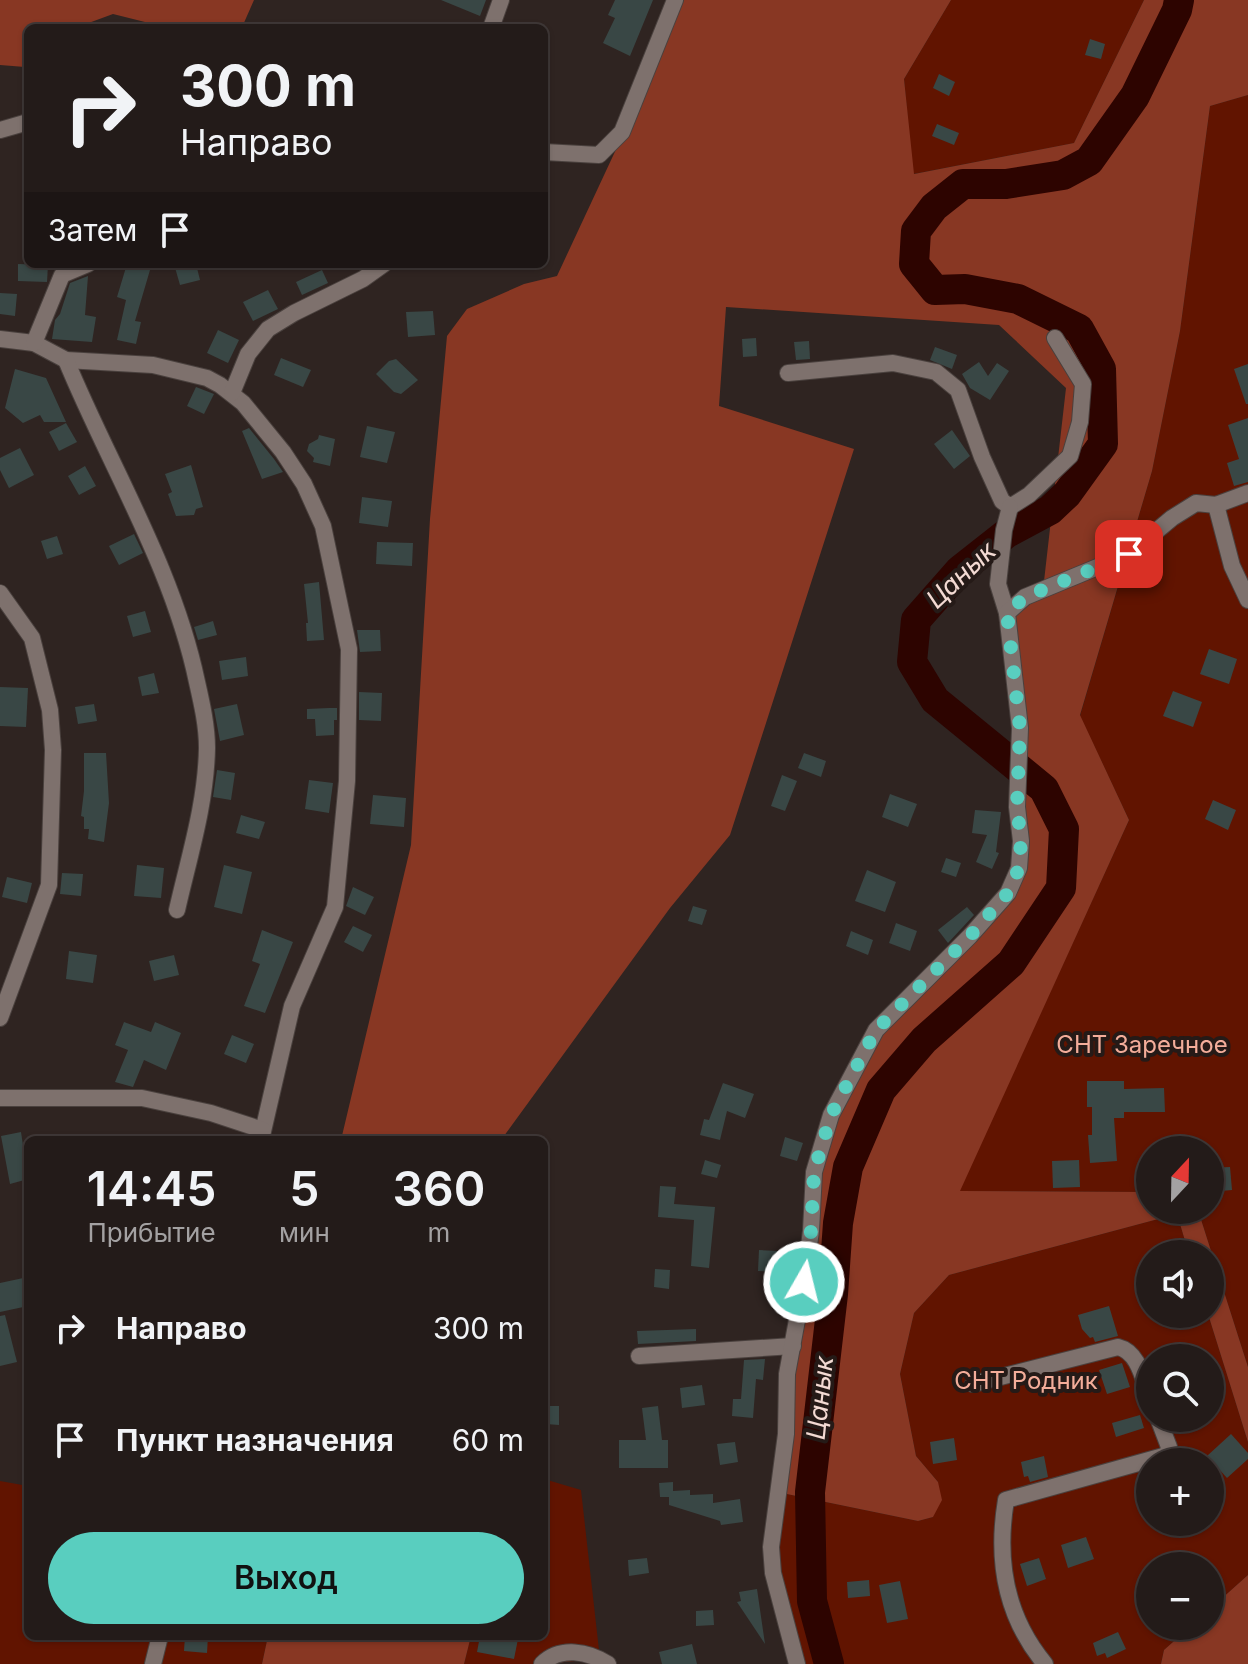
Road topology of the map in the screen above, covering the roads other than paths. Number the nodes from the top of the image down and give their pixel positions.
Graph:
1 (501, 0) edge
2 (675, 0) edge
3 (492, 24) edge
4 (24, 123) edge
5 (0, 130) edge
6 (548, 152) edge
7 (79, 268) edge
8 (378, 268) edge
9 (1055, 338) dead end
10 (0, 339) edge
11 (34, 343) junction
12 (66, 360) junction
13 (788, 373) dead end
14 (232, 393) junction
15 (1248, 493) edge
16 (1216, 505) junction
17 (1010, 507) junction
18 (0, 593) edge
19 (1248, 600) edge
20 (1007, 613) junction
21 (177, 910) dead end
22 (0, 1018) edge
23 (0, 1098) edge
24 (262, 1135) edge
25 (793, 1346) junction
26 (639, 1356) dead end
27 (1136, 1362) edge
28 (973, 1384) dead end
29 (1163, 1432) edge
30 (159, 1640) edge
31 (153, 1664) edge
32 (542, 1664) edge
33 (608, 1664) edge
34 (797, 1664) edge
35 (1045, 1664) edge

1 - 3 street
2 - 6 street
4 - 5 street
7 - 11 street
8 - 14 street
9 - 17 street
10 - 11 street
11 - 12 street
12 - 14 street
12 - 21 street
13 - 17 street
14 - 24 street
15 - 16 street
16 - 19 street
16 - 20 street
17 - 20 street
18 - 22 street
20 - 25 street
23 - 24 street
25 - 26 street
25 - 34 street
27 - 28 street
29 - 35 street
30 - 31 street
32 - 33 street

